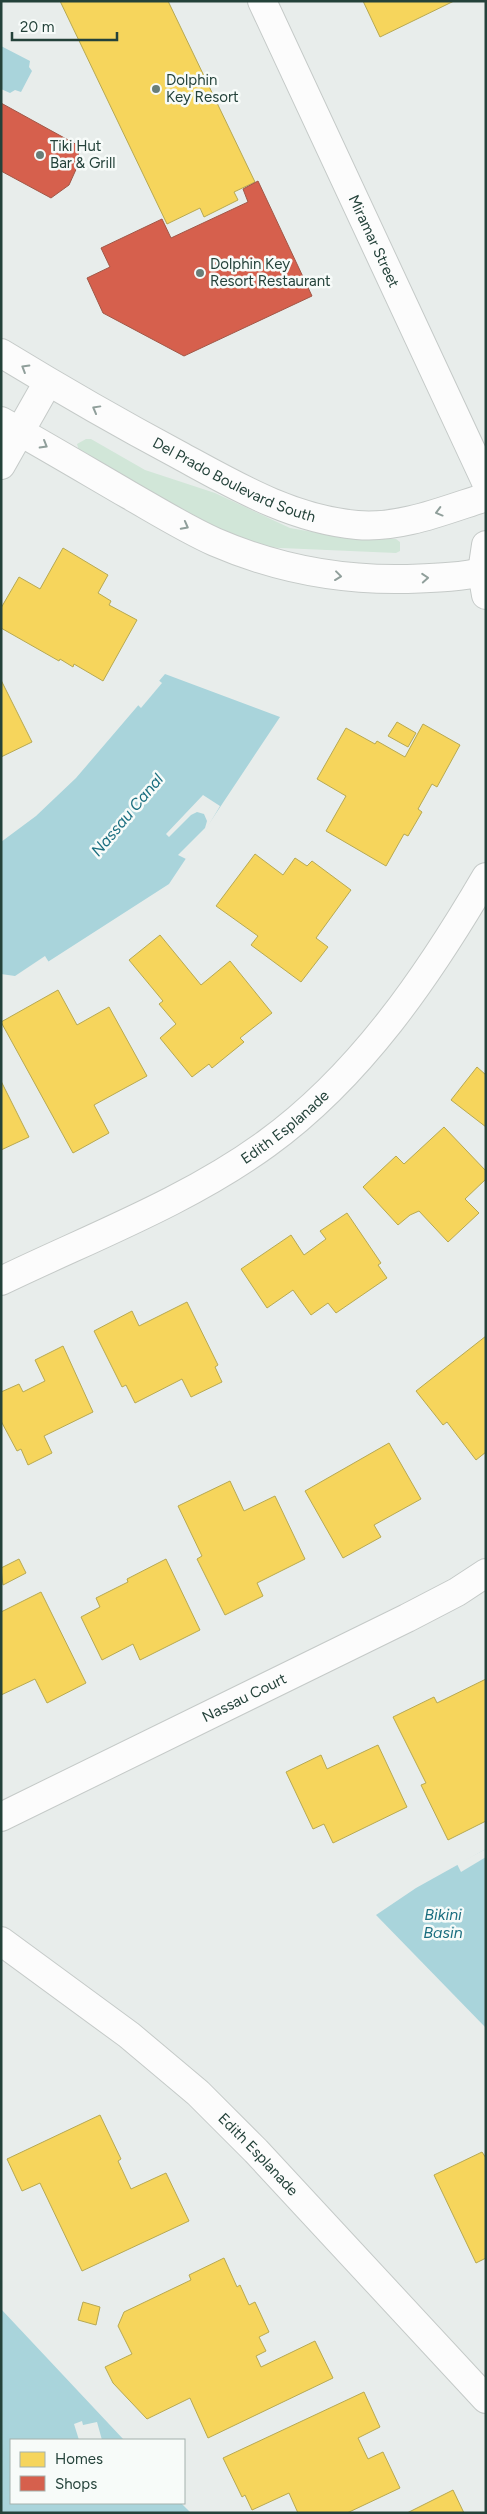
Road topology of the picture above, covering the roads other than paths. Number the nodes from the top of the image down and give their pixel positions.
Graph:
1 (262, 1) edge
2 (1, 354) edge
3 (48, 382) junction
4 (11, 426) edge
5 (1, 465) edge
6 (486, 482) edge
7 (486, 497) edge
8 (486, 545) edge
9 (485, 579) edge
10 (486, 877) edge
11 (1, 1282) edge
12 (486, 1573) edge
13 (1, 1817) edge
14 (1, 1941) edge
15 (486, 2399) edge

1 - 6 street, Miramar Street
3 -> 2 street, Del Prado Boulevard South
3 - 4 street
7 -> 3 street, Del Prado Boulevard South
4 - 5 street
4 -> 9 street
8 - 9 street
10 - 11 street, Edith Esplanade
12 - 13 street, Nassau Court
14 - 15 street, Edith Esplanade

